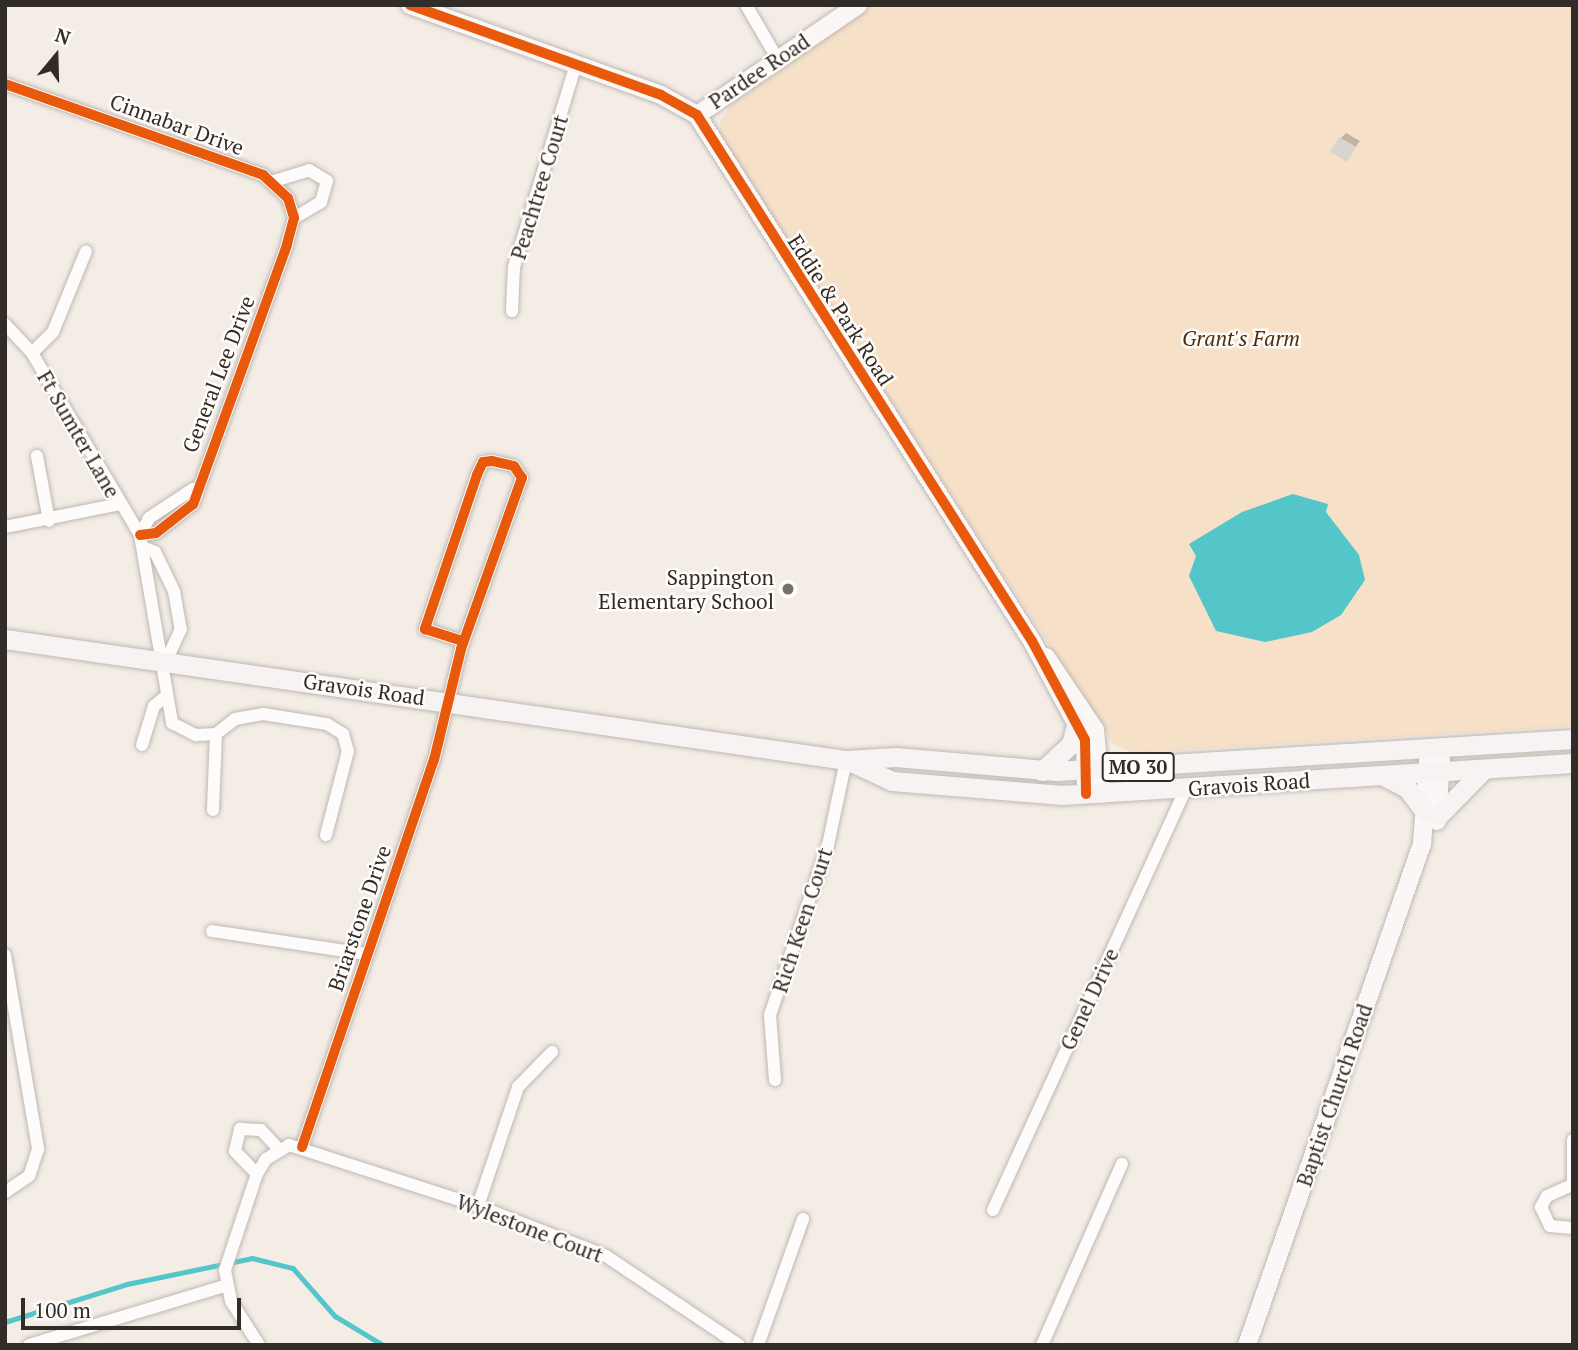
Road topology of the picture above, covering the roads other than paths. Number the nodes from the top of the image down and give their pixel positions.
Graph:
1 (410, 5) edge
2 (746, 5) edge
3 (858, 5) edge
4 (777, 58) junction
5 (576, 64) junction
6 (5, 84) edge
7 (697, 116) junction
8 (274, 181) junction
9 (294, 218) junction
10 (86, 251) dead end
11 (512, 311) dead end
12 (5, 324) edge
13 (32, 353) junction
14 (37, 456) dead end
15 (120, 504) junction
16 (50, 521) junction
17 (5, 527) edge
18 (140, 535) junction
19 (145, 548) junction
20 (5, 639) edge
21 (463, 641) junction
22 (1032, 641) junction
23 (166, 661) junction
24 (164, 697) junction
25 (452, 702) junction
26 (1077, 722) junction
27 (216, 734) junction
28 (1573, 739) edge
29 (142, 745) dead end
30 (1435, 748) junction
31 (846, 760) junction
32 (1573, 763) edge
33 (1484, 769) junction
34 (1093, 770) junction
35 (1042, 771) junction
36 (1436, 772) junction
37 (1383, 776) junction
38 (1186, 788) junction
39 (1094, 794) junction
40 (212, 810) dead end
41 (1432, 814) junction
42 (326, 835) dead end
43 (212, 931) dead end
44 (366, 954) junction
45 (5, 955) edge
46 (552, 1052) dead end
47 (775, 1080) dead end
48 (1573, 1140) edge
49 (302, 1147) junction
50 (279, 1149) junction
51 (1122, 1164) dead end
52 (257, 1174) junction
53 (1573, 1186) edge
54 (5, 1192) edge
55 (478, 1206) junction
56 (993, 1210) dead end
57 (803, 1219) dead end
58 (1573, 1228) edge
59 (225, 1286) junction
60 (46, 1342) edge
61 (1252, 1343) edge
62 (29, 1345) edge
63 (259, 1345) edge
64 (739, 1345) edge
65 (758, 1345) edge
66 (1042, 1345) edge

1 - 5 street, Eddie & Park Road
2 - 4 street
3 - 4 street, Pardee Road
4 - 7 street, Pardee Road
5 - 7 street, Eddie & Park Road
5 - 11 street, Peachtree Court
6 - 8 street, Cinnabar Drive
7 - 22 street, Eddie & Park Road
8 - 9 street
8 - 9 street
9 - 18 street, General Lee Drive
10 - 13 street
12 - 13 street, Ft Sumter Lane
13 - 15 street, Ft Sumter Lane
14 - 16 street
15 - 16 street
15 - 18 street, Ft Sumter Lane
16 - 17 street
18 - 19 street, Ft Sumter Lane
19 - 23 street, Ft Sumter Lane
19 - 23 street, Ft Sumter Lane
20 - 23 main road, Gravois Road / MO 30
21 - 21 street, Briarstone Drive
21 - 25 street, Briarstone Drive
22 - 26 street, Eddie & Park Road
22 - 34 street, Eddie & Park Road
23 - 24 street
23 - 25 main road, Gravois Road / MO 30
24 - 27 street
24 - 29 street
25 - 31 main road, Gravois Road / MO 30
25 - 44 street, Briarstone Drive
26 - 34 street, Eddie & Park Road
26 - 35 main road
27 - 40 street
27 - 42 street
28 - 30 main road, Gravois Road / MO 30
30 - 34 main road, Gravois Road / MO 30
30 - 36 street, Baptist Church Road
31 - 35 main road, Gravois Road / MO 30
31 - 39 main road, Gravois Road / MO 30
31 - 47 street, Rich Keen Court
32 - 33 main road, Gravois Road / MO 30
33 - 36 main road, Gravois Road / MO 30
33 - 41 main road
34 - 35 main road, Gravois Road / MO 30
34 - 39 street, Eddie & Park Road
36 - 37 main road, Gravois Road / MO 30
36 - 41 street, Baptist Church Road
37 - 38 main road, Gravois Road / MO 30
37 - 41 main road
38 - 39 main road, Gravois Road / MO 30
38 - 56 street, Genel Drive
41 - 61 street, Baptist Church Road
43 - 44 street
44 - 49 street, Briarstone Drive
45 - 54 street
46 - 55 street
48 - 53 street
49 - 50 street
49 - 55 street, Wylestone Court
50 - 52 street
50 - 52 street
51 - 66 street
52 - 59 street
53 - 58 street
55 - 64 street, Wylestone Court
57 - 65 street
59 - 60 street
59 - 63 street
60 - 62 street

